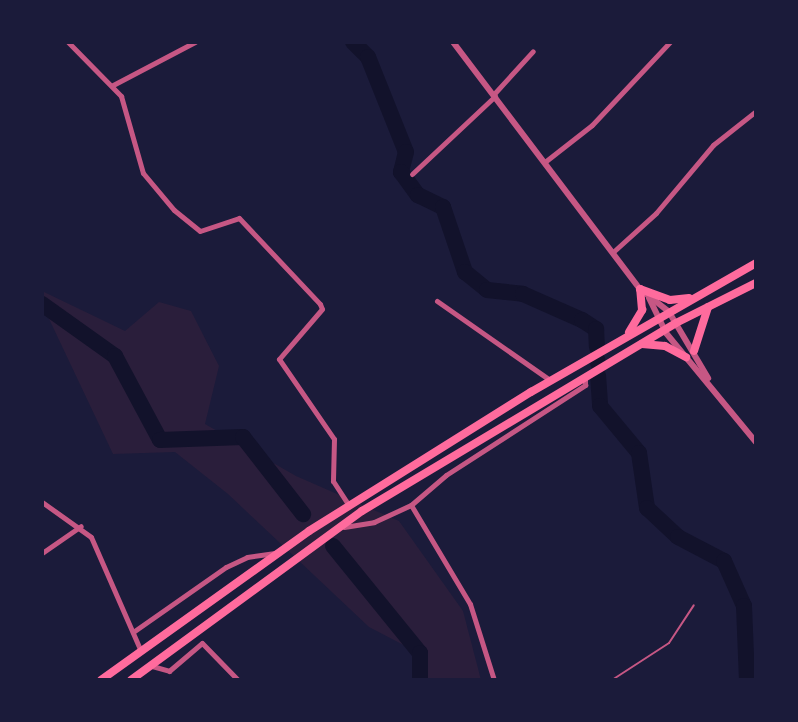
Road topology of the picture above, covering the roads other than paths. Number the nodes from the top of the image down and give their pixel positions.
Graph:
1 (68, 42) edge
2 (195, 42) edge
3 (453, 42) edge
4 (670, 42) edge
5 (533, 51) dead end
6 (113, 85) junction
7 (494, 95) junction
8 (756, 111) edge
9 (546, 161) junction
10 (412, 174) dead end
11 (613, 252) junction
12 (756, 263) edge
13 (756, 283) edge
14 (640, 289) junction
15 (694, 297) junction
16 (649, 298) junction
17 (437, 301) dead end
18 (708, 306) junction
19 (669, 312) junction
20 (657, 319) junction
21 (676, 323) junction
22 (664, 330) junction
23 (617, 342) junction
24 (641, 344) junction
25 (690, 354) junction
26 (585, 377) junction
27 (551, 381) junction
28 (756, 442) edge
29 (42, 502) edge
30 (411, 505) junction
31 (349, 506) junction
32 (81, 526) junction
33 (339, 528) junction
34 (42, 553) edge
35 (277, 553) junction
36 (694, 605) dead end
37 (133, 632) junction
38 (140, 649) junction
39 (150, 665) junction
40 (101, 680) edge
41 (131, 680) edge
42 (238, 680) edge
43 (494, 680) edge
44 (612, 680) edge

1 - 6 street
2 - 6 street
3 - 7 street
4 - 9 street
5 - 7 street
6 - 31 street
7 - 9 street
7 - 10 street
8 - 11 street
9 - 11 street
11 - 14 street
12 - 15 highway
13 - 18 highway
14 - 15 highway
14 - 16 street
14 - 23 highway
15 - 19 highway
16 - 19 street
16 - 20 street
17 - 27 street
18 - 21 highway
18 - 25 highway
19 - 20 highway
19 - 21 street
20 - 22 street
20 - 23 highway
21 - 22 highway
21 - 25 street
22 - 24 highway
22 - 25 street
23 - 27 highway
24 - 25 highway
24 - 26 highway
25 - 28 street
26 - 30 street
26 - 33 highway
27 - 31 highway
29 - 32 street
30 - 33 street
30 - 43 street
31 - 35 highway
32 - 34 street
32 - 37 street
33 - 39 highway
35 - 37 street
35 - 38 highway
36 - 44 lane
37 - 38 street
38 - 40 highway
39 - 41 highway
39 - 42 street

